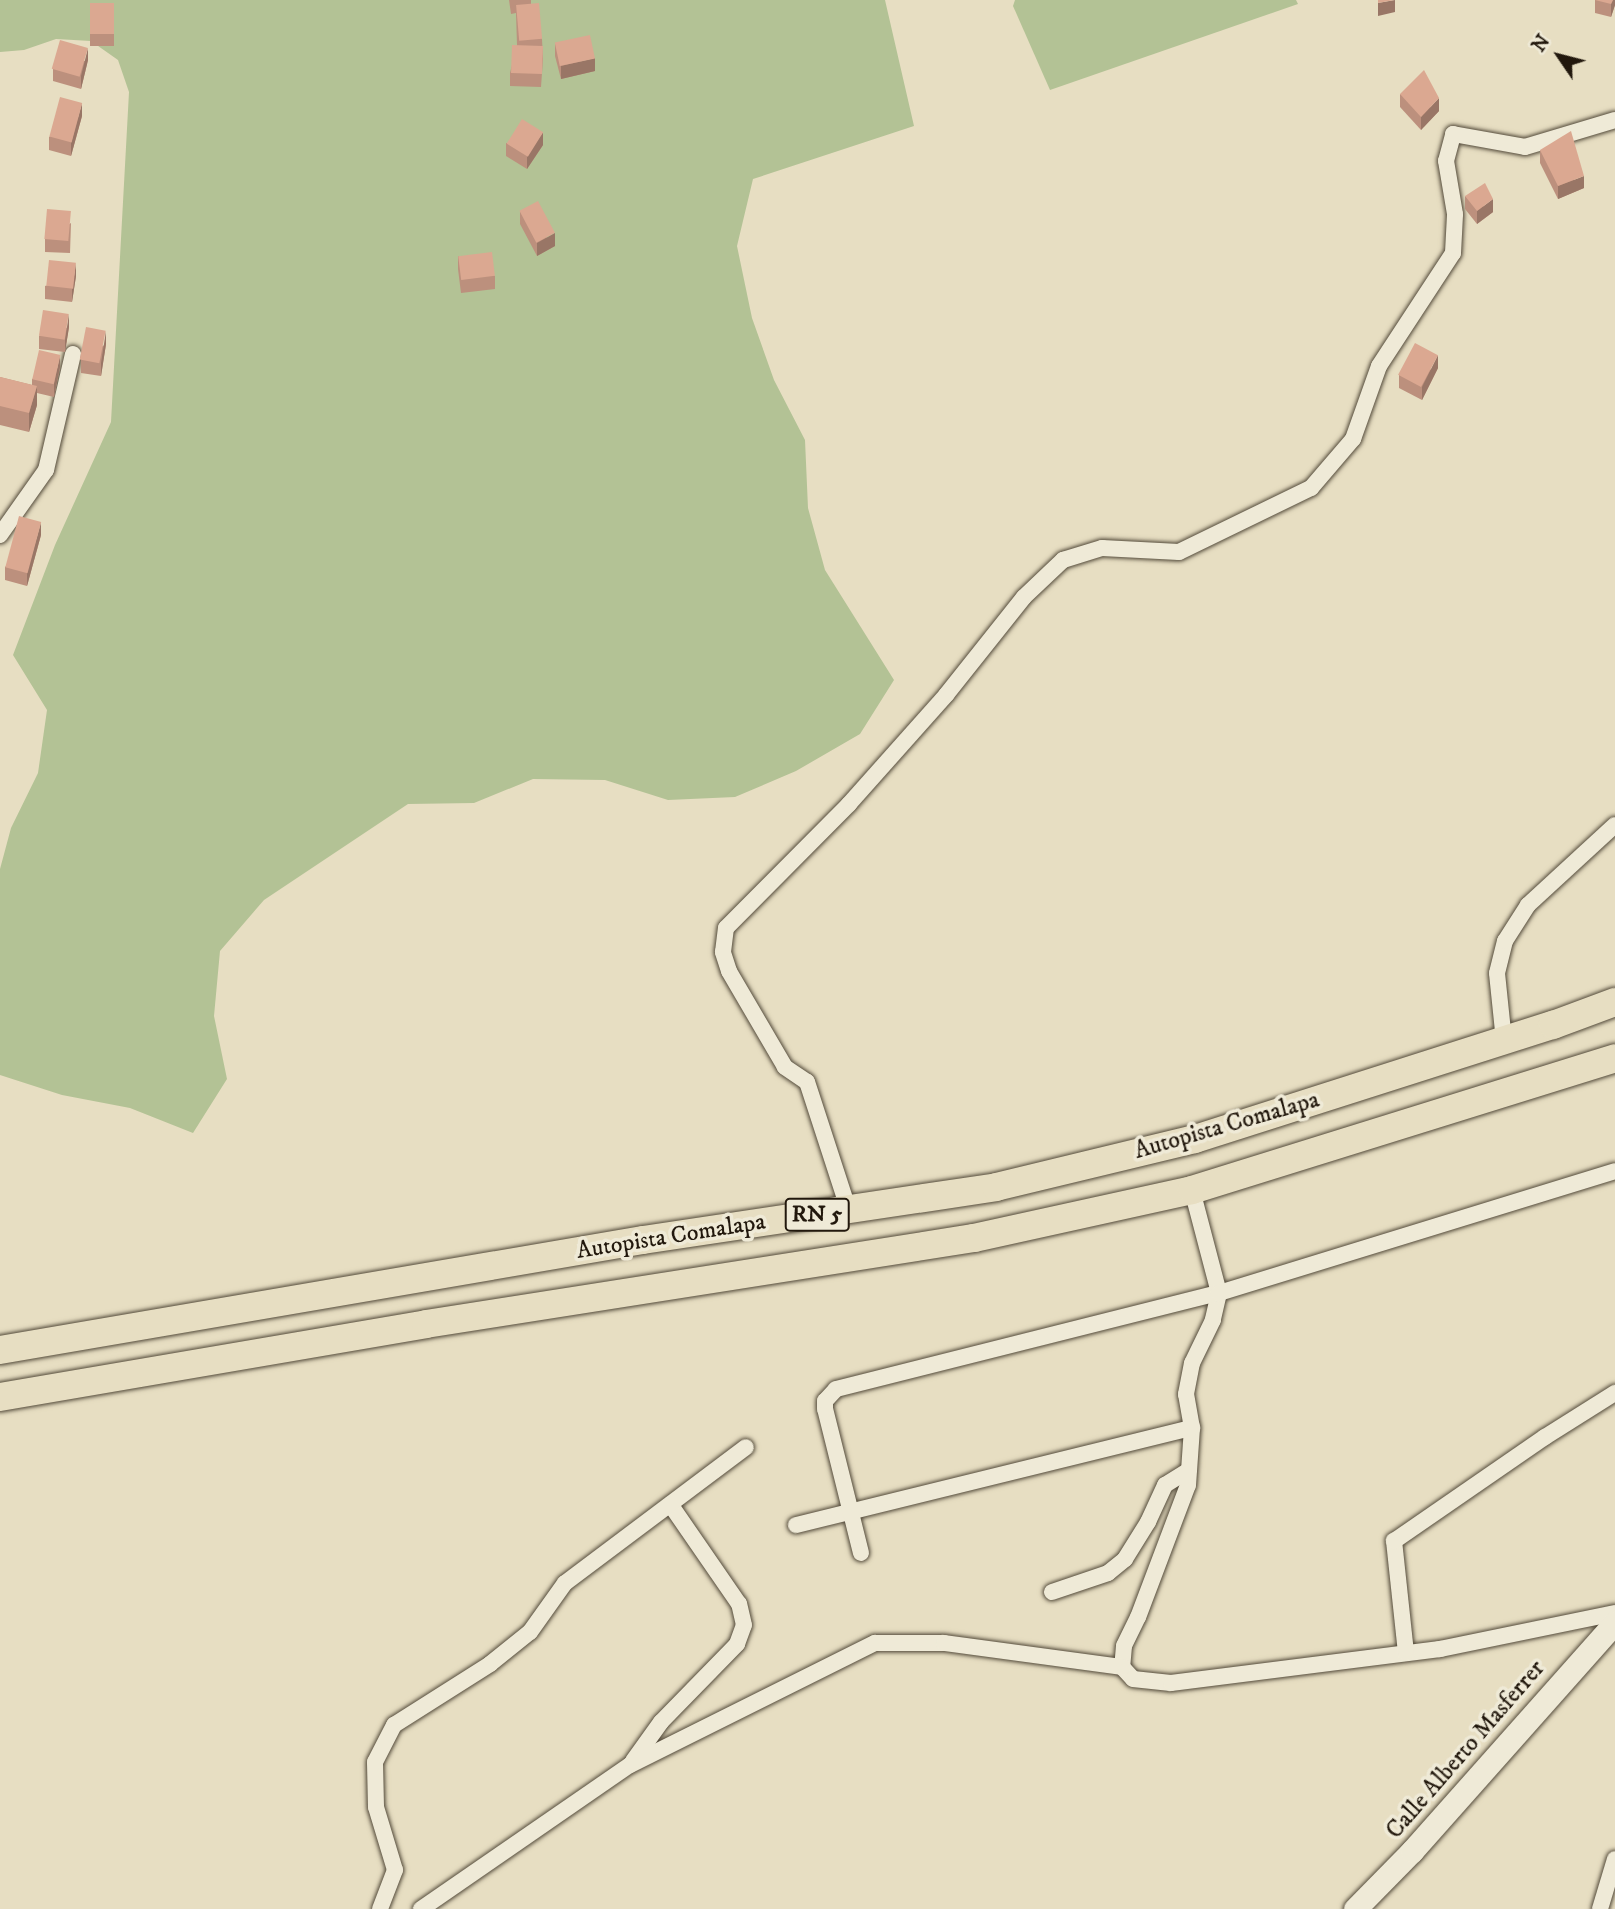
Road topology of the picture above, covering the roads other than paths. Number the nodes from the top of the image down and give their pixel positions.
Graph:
1 (1615, 120) edge
2 (72, 354) dead end
3 (0, 535) edge
4 (1615, 825) edge
5 (1615, 1002) edge
6 (1504, 1041) junction
7 (1615, 1058) edge
8 (1615, 1171) edge
9 (1192, 1190) junction
10 (849, 1211) junction
11 (1219, 1293) junction
12 (0, 1350) edge
13 (1615, 1393) edge
14 (0, 1397) edge
15 (1192, 1428) junction
16 (746, 1447) dead end
17 (1189, 1470) junction
18 (670, 1504) junction
19 (852, 1513) junction
20 (796, 1525) dead end
21 (861, 1553) dead end
22 (1052, 1592) dead end
23 (1615, 1613) edge
24 (1615, 1622) edge
25 (1406, 1653) junction
26 (1122, 1667) junction
27 (630, 1765) junction
28 (1615, 1859) edge
29 (380, 1909) edge
30 (421, 1909) edge
31 (1355, 1909) edge
32 (1600, 1909) edge

1 - 10 street
2 - 3 street
4 - 6 street
5 - 6 highway, Autopista Comalapa / RN 5
6 - 10 highway, Autopista Comalapa / RN 5
7 - 9 highway, Autopista Comalapa / RN 5
8 - 11 street
9 - 11 street
9 - 14 highway, Autopista Comalapa / RN 5
10 - 12 highway, Autopista Comalapa / RN 5
11 - 15 street
11 - 19 street
13 - 25 street
15 - 17 street
15 - 19 street
16 - 18 street
17 - 22 street
17 - 26 street
18 - 27 street
18 - 29 street
19 - 20 street
19 - 21 street
23 - 25 street
24 - 31 main road, Calle Alberto Masferrer
25 - 26 street
26 - 27 street
27 - 30 street
28 - 32 street

